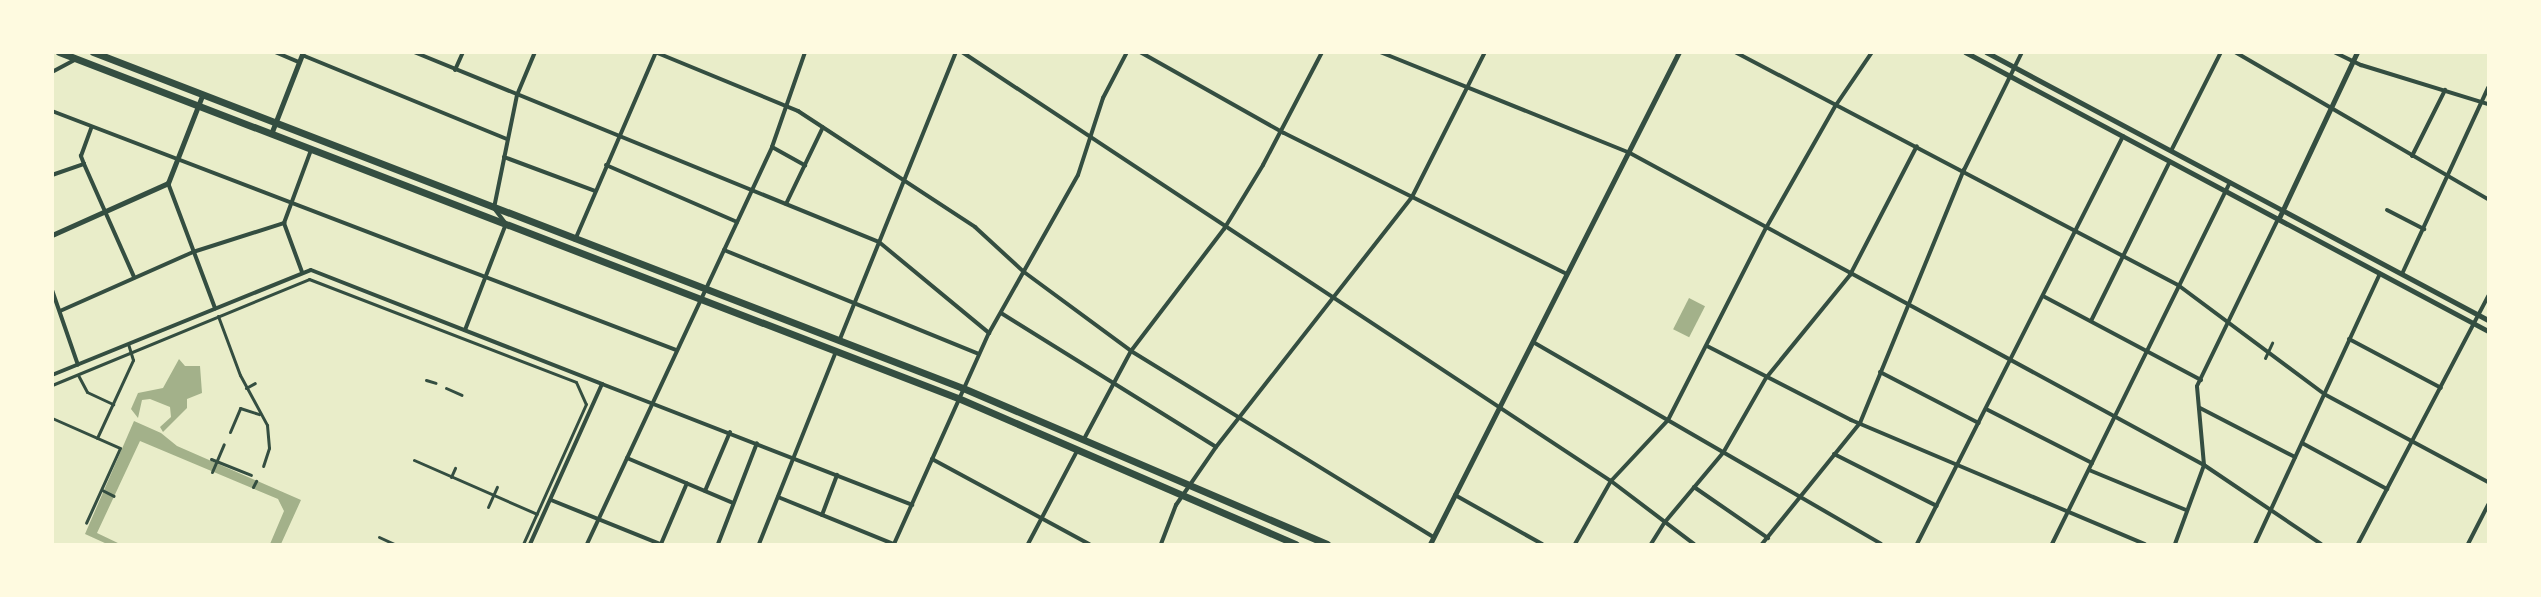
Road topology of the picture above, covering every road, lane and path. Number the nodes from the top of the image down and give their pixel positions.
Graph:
1 (59, 52) edge
2 (93, 52) edge
3 (275, 52) edge
4 (414, 52) edge
5 (463, 52) edge
6 (534, 52) edge
7 (805, 52) edge
8 (956, 52) edge
9 (962, 52) edge
10 (1127, 52) edge
11 (1140, 52) edge
12 (1322, 52) edge
13 (1380, 52) edge
14 (1485, 52) edge
15 (1679, 52) edge
16 (1735, 52) edge
17 (1872, 52) edge
18 (1965, 52) edge
19 (1986, 52) edge
20 (2022, 52) edge
21 (2221, 52) edge
22 (2235, 52) edge
23 (2334, 52) edge
24 (2357, 52) edge
25 (655, 53) edge
26 (113, 56) edge
27 (301, 57) edge
28 (75, 59) junction
29 (2352, 62) junction
30 (2014, 68) junction
31 (455, 70) junction
32 (52, 72) edge
33 (2009, 76) junction
34 (1468, 88) junction
35 (2488, 88) edge
36 (2445, 90) junction
37 (518, 95) junction
38 (202, 96) junction
39 (2482, 102) junction
40 (2488, 104) edge
41 (1836, 105) junction
42 (198, 106) junction
43 (786, 106) junction
44 (2331, 107) junction
45 (52, 111) edge
46 (275, 123) junction
47 (824, 127) junction
48 (91, 128) junction
49 (1284, 133) junction
50 (271, 134) junction
51 (618, 136) junction
52 (2123, 136) junction
53 (1089, 137) junction
54 (507, 139) junction
55 (1917, 146) junction
56 (772, 147) junction
57 (311, 150) junction
58 (2171, 151) junction
59 (1628, 152) junction
60 (504, 156) junction
61 (2412, 156) junction
62 (178, 160) junction
63 (2170, 161) junction
64 (84, 164) junction
65 (606, 165) junction
66 (805, 165) junction
67 (1964, 170) junction
68 (52, 174) edge
69 (2448, 176) junction
70 (903, 181) junction
71 (2230, 181) junction
72 (168, 183) junction
73 (752, 189) junction
74 (2225, 190) junction
75 (595, 191) junction
76 (1412, 197) junction
77 (2488, 199) edge
78 (291, 204) junction
79 (786, 204) junction
80 (494, 208) junction
81 (2282, 209) junction
82 (107, 210) junction
83 (2387, 210) dead end
84 (2279, 218) junction
85 (737, 222) junction
86 (284, 223) junction
87 (506, 224) junction
88 (1766, 228) junction
89 (1224, 229) junction
90 (2075, 229) junction
91 (2424, 229) junction
92 (52, 236) edge
93 (575, 240) junction
94 (879, 242) junction
95 (724, 250) junction
96 (193, 252) junction
97 (2123, 254) junction
98 (302, 272) junction
99 (1024, 272) junction
100 (2380, 273) junction
101 (1567, 274) junction
102 (1850, 274) junction
103 (2402, 274) junction
104 (134, 277) junction
105 (486, 278) junction
106 (2178, 285) junction
107 (706, 290) junction
108 (53, 292) edge
109 (2043, 296) junction
110 (2488, 296) edge
111 (1332, 297) junction
112 (699, 300) junction
113 (854, 302) junction
114 (1907, 306) junction
115 (215, 308) junction
116 (60, 311) junction
117 (1001, 313) junction
118 (2479, 315) junction
119 (218, 316) junction
120 (2488, 320) edge
121 (2091, 321) junction
122 (2474, 323) junction
123 (2230, 324) junction
124 (465, 330) junction
125 (2488, 331) edge
126 (989, 333) junction
127 (840, 339) junction
128 (2349, 339) junction
129 (1533, 342) junction
130 (2272, 343) dead end
131 (129, 344) junction
132 (1707, 346) junction
133 (676, 350) junction
134 (836, 351) junction
135 (1131, 351) junction
136 (2146, 351) junction
137 (131, 353) junction
138 (979, 354) junction
139 (2265, 358) dead end
140 (2010, 362) junction
141 (78, 365) junction
142 (1880, 372) junction
143 (52, 375) edge
144 (78, 375) junction
145 (1766, 378) junction
146 (426, 380) dead end
147 (2201, 380) junction
148 (255, 383) dead end
149 (436, 383) dead end
150 (602, 384) junction
151 (1113, 384) junction
152 (52, 385) edge
153 (246, 388) junction
154 (446, 388) dead end
155 (963, 388) junction
156 (2441, 388) junction
157 (2324, 394) junction
158 (462, 395) dead end
159 (958, 398) junction
160 (653, 403) junction
161 (113, 404) junction
162 (1500, 408) junction
163 (2199, 408) junction
164 (1986, 409) junction
165 (260, 414) junction
166 (52, 418) edge
167 (1237, 418) junction
168 (2114, 418) junction
169 (1668, 420) junction
170 (1860, 423) junction
171 (1979, 423) junction
172 (230, 432) dead end
173 (730, 432) junction
174 (97, 438) junction
175 (1083, 439) junction
176 (756, 442) junction
177 (2412, 442) junction
178 (2302, 443) junction
179 (224, 444) dead end
180 (1216, 447) junction
181 (1077, 451) junction
182 (1723, 453) junction
183 (1834, 454) junction
184 (2295, 457) junction
185 (627, 458) junction
186 (793, 458) junction
187 (211, 459) dead end
188 (932, 459) junction
189 (414, 460) dead end
190 (217, 461) junction
191 (2092, 462) junction
192 (1958, 465) junction
193 (2204, 465) junction
194 (263, 466) dead end
195 (455, 468) dead end
196 (2089, 470) junction
197 (212, 471) dead end
198 (251, 475) dead end
199 (837, 475) junction
200 (451, 477) junction
201 (256, 481) dead end
202 (1611, 481) junction
203 (2488, 482) edge
204 (687, 483) junction
205 (1188, 486) junction
206 (253, 487) dead end
207 (497, 487) dead end
208 (1694, 487) junction
209 (2387, 489) junction
210 (101, 490) junction
211 (705, 491) junction
212 (494, 495) junction
213 (1455, 495) junction
214 (114, 496) dead end
215 (1181, 496) junction
216 (1800, 496) junction
217 (778, 497) junction
218 (551, 500) junction
219 (733, 503) junction
220 (912, 505) junction
221 (2488, 505) edge
222 (1937, 506) junction
223 (488, 507) dead end
224 (2186, 510) junction
225 (2270, 511) junction
226 (2068, 512) junction
227 (537, 514) junction
228 (822, 514) junction
229 (1043, 517) junction
230 (599, 519) junction
231 (87, 522) dead end
232 (1665, 522) junction
233 (379, 537) dead end
234 (1433, 537) junction
235 (1768, 538) junction
236 (1280, 542) edge
237 (394, 544) edge
238 (523, 544) edge
239 (530, 544) edge
240 (587, 544) edge
241 (659, 544) edge
242 (718, 544) edge
243 (759, 544) edge
244 (894, 544) edge
245 (1028, 544) edge
246 (1089, 544) edge
247 (1161, 544) edge
248 (1296, 544) edge
249 (1327, 544) edge
250 (1430, 544) edge
251 (1542, 544) edge
252 (1575, 544) edge
253 (1651, 544) edge
254 (1694, 544) edge
255 (1762, 544) edge
256 (1881, 544) edge
257 (1917, 544) edge
258 (2052, 544) edge
259 (2145, 544) edge
260 (2175, 544) edge
261 (2255, 544) edge
262 (2320, 544) edge
263 (2358, 544) edge
264 (2468, 544) edge

1 - 28 highway
2 - 26 highway
3 - 27 street
4 - 31 street
5 - 31 street
6 - 37 street
7 - 43 street
8 - 70 street
9 - 53 street
10 - 53 street
11 - 49 street
12 - 49 street
13 - 34 street
14 - 34 street
15 - 59 street
16 - 41 street
17 - 41 street
18 - 33 street
19 - 30 street
20 - 30 street
21 - 58 street
22 - 44 street
23 - 29 street
24 - 29 street
25 - 43 street
25 - 51 street
26 - 38 highway
27 - 46 street
27 - 54 street
28 - 32 street
28 - 42 highway
29 - 36 street
29 - 44 street
30 - 33 street
30 - 58 street
31 - 37 street
33 - 52 street
33 - 67 street
34 - 59 street
34 - 76 street
35 - 39 street
36 - 39 street
36 - 61 street
37 - 51 street
37 - 54 street
38 - 42 street
38 - 46 highway
39 - 40 street
39 - 69 street
41 - 55 street
41 - 88 street
42 - 50 highway
42 - 62 street
43 - 47 street
43 - 56 street
44 - 61 street
44 - 81 street
45 - 48 street
46 - 50 street
46 - 80 highway
47 - 66 street
47 - 70 street
48 - 62 street
48 - 64 street
49 - 76 street
49 - 89 street
50 - 57 highway
51 - 65 street
51 - 73 street
52 - 63 street
52 - 90 street
53 - 89 street
53 - 99 street
54 - 60 street
55 - 67 street
55 - 102 street
56 - 66 street
56 - 73 street
57 - 78 street
57 - 87 highway
58 - 71 street
59 - 88 street
59 - 101 street
60 - 75 street
60 - 80 street
61 - 69 street
62 - 72 street
62 - 78 street
63 - 74 street
63 - 97 street
64 - 68 street
64 - 82 street
65 - 75 street
65 - 85 street
66 - 79 street
67 - 90 street
67 - 114 street
69 - 77 street
69 - 91 street
70 - 94 street
70 - 99 street
71 - 74 street
71 - 81 street
72 - 82 street
72 - 96 street
73 - 79 street
73 - 85 street
74 - 84 street
74 - 106 street
75 - 93 street
76 - 101 street
76 - 111 street
78 - 86 street
78 - 105 street
79 - 94 street
80 - 87 street
80 - 93 highway
81 - 84 street
81 - 103 street
82 - 92 street
82 - 104 street
83 - 91 street
84 - 100 street
84 - 123 street
85 - 95 street
86 - 96 street
86 - 98 street
87 - 105 street
87 - 112 highway
88 - 102 street
88 - 132 street
89 - 111 street
89 - 135 street
90 - 97 street
90 - 109 street
91 - 103 street
93 - 107 highway
94 - 113 street
94 - 126 street
95 - 107 street
95 - 113 street
96 - 104 street
96 - 115 street
97 - 106 street
97 - 121 street
98 - 115 street
98 - 124 street
99 - 117 street
99 - 135 street
100 - 122 street
100 - 128 street
101 - 129 street
102 - 114 street
102 - 145 street
103 - 118 street
104 - 116 street
105 - 124 street
105 - 133 street
106 - 123 street
106 - 136 street
107 - 112 street
107 - 127 highway
108 - 116 street
109 - 121 street
109 - 140 street
110 - 118 street
111 - 162 street
111 - 167 street
112 - 133 street
112 - 134 highway
113 - 127 street
113 - 138 street
114 - 140 street
114 - 142 street
115 - 131 street
116 - 141 street
117 - 126 street
117 - 151 street
118 - 120 street
118 - 122 street
119 - 137 street
119 - 153 street
119 - 227 street
121 - 136 street
122 - 125 street
122 - 156 street
123 - 147 street
123 - 157 street
124 - 150 street
126 - 138 street
127 - 155 highway
128 - 156 street
128 - 157 street
129 - 162 street
129 - 169 street
130 - 139 street
131 - 137 street
131 - 141 street
132 - 145 street
132 - 169 street
133 - 160 street
134 - 159 highway
134 - 186 street
135 - 151 street
135 - 167 street
136 - 147 street
136 - 168 street
137 - 144 street
137 - 161 street
138 - 155 street
140 - 164 street
140 - 168 street
141 - 143 street
142 - 170 street
142 - 171 street
144 - 152 street
144 - 161 street
145 - 170 street
145 - 182 street
146 - 149 street
147 - 163 street
148 - 153 street
150 - 160 street
150 - 218 street
151 - 175 street
151 - 180 street
153 - 165 street
154 - 158 street
155 - 159 street
155 - 175 highway
156 - 177 street
157 - 177 street
157 - 178 street
159 - 181 highway
159 - 188 street
160 - 173 street
160 - 185 street
161 - 174 street
162 - 202 street
162 - 213 street
163 - 184 street
163 - 193 street
164 - 171 street
164 - 191 street
165 - 172 street
165 - 194 street
166 - 174 street
167 - 180 street
167 - 234 street
168 - 191 street
168 - 193 street
169 - 182 street
169 - 202 street
170 - 183 street
170 - 192 street
171 - 192 street
173 - 176 street
173 - 211 street
174 - 210 street
175 - 205 highway
176 - 186 street
176 - 219 street
177 - 203 street
177 - 209 street
178 - 184 street
178 - 209 street
179 - 190 street
180 - 205 street
181 - 215 highway
181 - 229 street
182 - 208 street
182 - 216 street
183 - 216 street
183 - 222 street
184 - 225 street
185 - 204 street
185 - 230 street
186 - 199 street
186 - 217 street
187 - 190 street
188 - 220 street
188 - 229 street
189 - 200 street
190 - 197 street
190 - 198 street
191 - 196 street
192 - 222 street
192 - 226 street
193 - 224 street
193 - 225 street
195 - 200 street
196 - 224 street
196 - 226 street
199 - 220 street
199 - 228 street
200 - 212 street
201 - 206 street
202 - 232 street
202 - 252 street
204 - 211 street
204 - 241 street
205 - 215 street
205 - 249 highway
207 - 212 street
208 - 232 street
208 - 235 street
209 - 263 street
210 - 214 street
210 - 231 street
211 - 219 street
212 - 223 street
212 - 227 street
213 - 234 street
213 - 251 street
215 - 236 highway
215 - 247 street
216 - 235 street
216 - 256 street
217 - 228 street
217 - 243 street
218 - 230 street
218 - 239 street
219 - 242 street
220 - 244 street
221 - 264 street
222 - 257 street
224 - 260 street
225 - 261 street
225 - 262 street
226 - 258 street
226 - 259 street
227 - 238 street
228 - 244 street
229 - 245 street
229 - 246 street
230 - 240 street
230 - 241 street
232 - 253 street
232 - 254 street
233 - 237 street
234 - 250 street
235 - 255 street
236 - 248 highway

